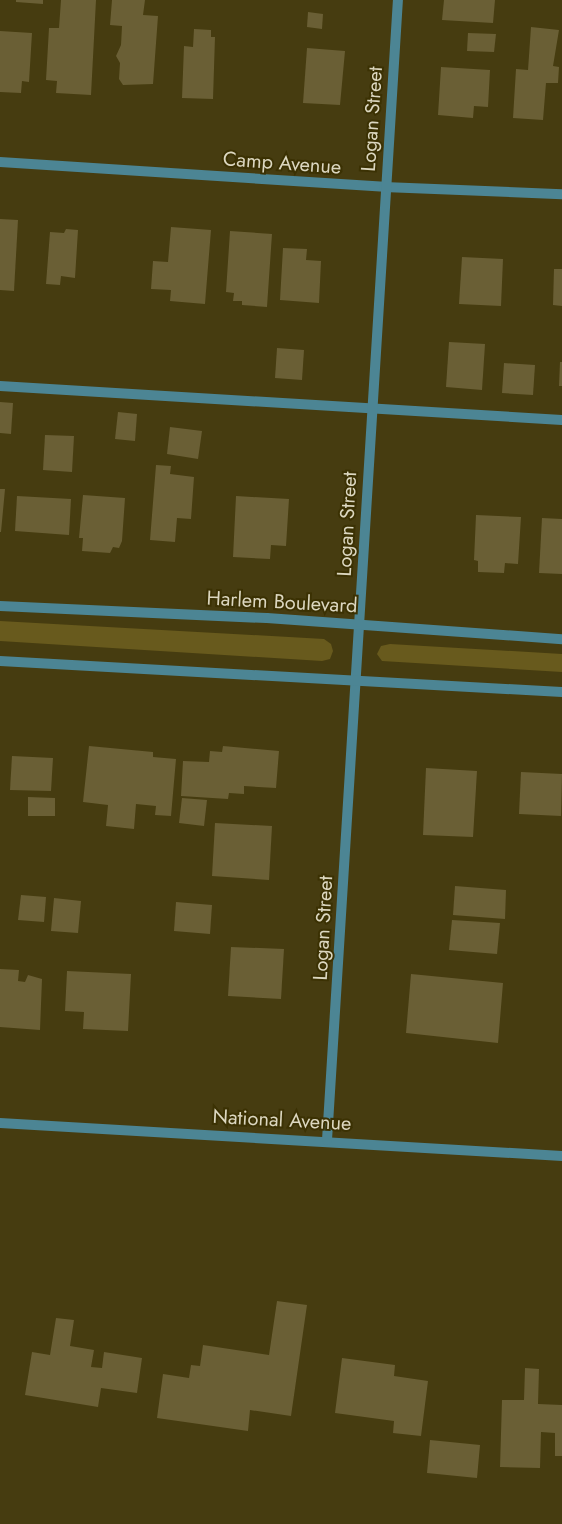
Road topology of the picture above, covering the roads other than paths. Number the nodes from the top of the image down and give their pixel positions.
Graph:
1 (398, 0) edge
2 (0, 162) edge
3 (384, 187) junction
4 (562, 194) edge
5 (0, 386) edge
6 (372, 408) junction
7 (562, 420) edge
8 (0, 606) edge
9 (359, 623) junction
10 (562, 638) edge
11 (0, 661) edge
12 (355, 681) junction
13 (562, 692) edge
14 (0, 1123) edge
15 (327, 1140) junction
16 (562, 1156) edge

1 - 3 street, Logan Street
2 - 3 street, Camp Avenue
3 - 4 street, Camp Avenue
3 - 6 street, Logan Street
5 - 6 street
6 - 7 street
6 - 9 street, Logan Street
8 - 9 street, Harlem Boulevard
9 - 10 street, Harlem Boulevard
9 - 12 street, Logan Street
11 - 12 street
12 - 13 street
12 - 15 street, Logan Street
14 - 15 street, National Avenue
15 - 16 street, National Avenue

